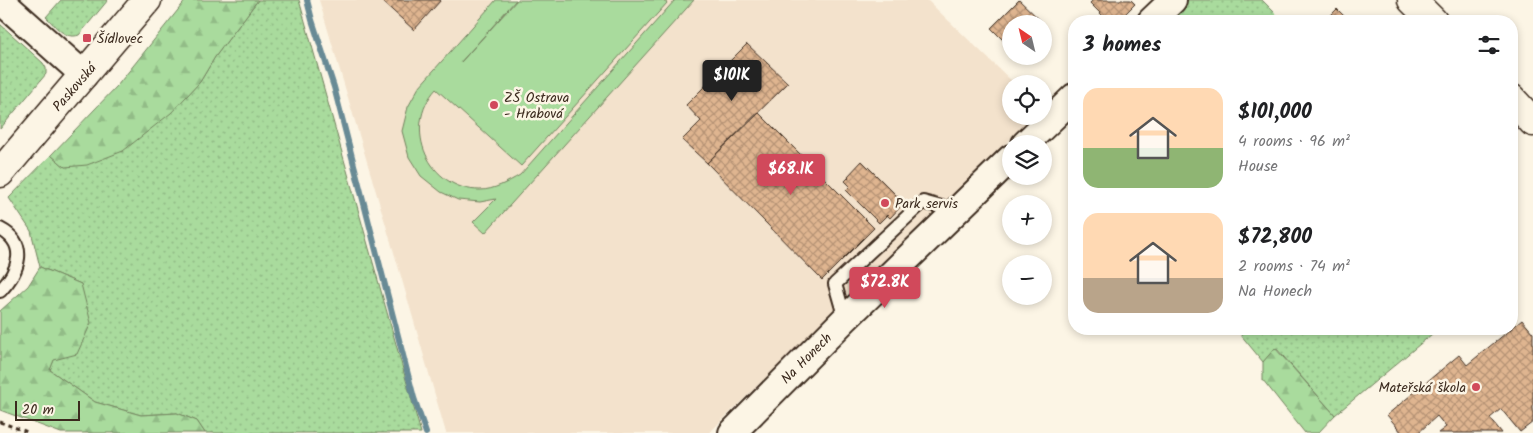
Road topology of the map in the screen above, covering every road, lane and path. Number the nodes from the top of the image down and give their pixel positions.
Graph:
1 (0, 0) edge
2 (147, 0) edge
3 (1173, 0) edge
4 (1412, 0) edge
5 (1157, 15) edge
6 (1427, 15) edge
7 (84, 75) junction
8 (1068, 103) edge
9 (1518, 106) edge
10 (1533, 122) edge
11 (1034, 135) edge
12 (1002, 167) edge
13 (0, 173) edge
14 (0, 229) edge
15 (0, 291) edge
16 (0, 422) edge
17 (30, 433) edge
18 (732, 433) edge

1 - 7 street
2 - 7 main road, Paskovská
3 - 5 street
4 - 6 main road
7 - 13 main road, Paskovská
8 - 11 street
9 - 10 main road
12 - 18 street, Na Honech
14 - 15 lane
16 - 17 path

